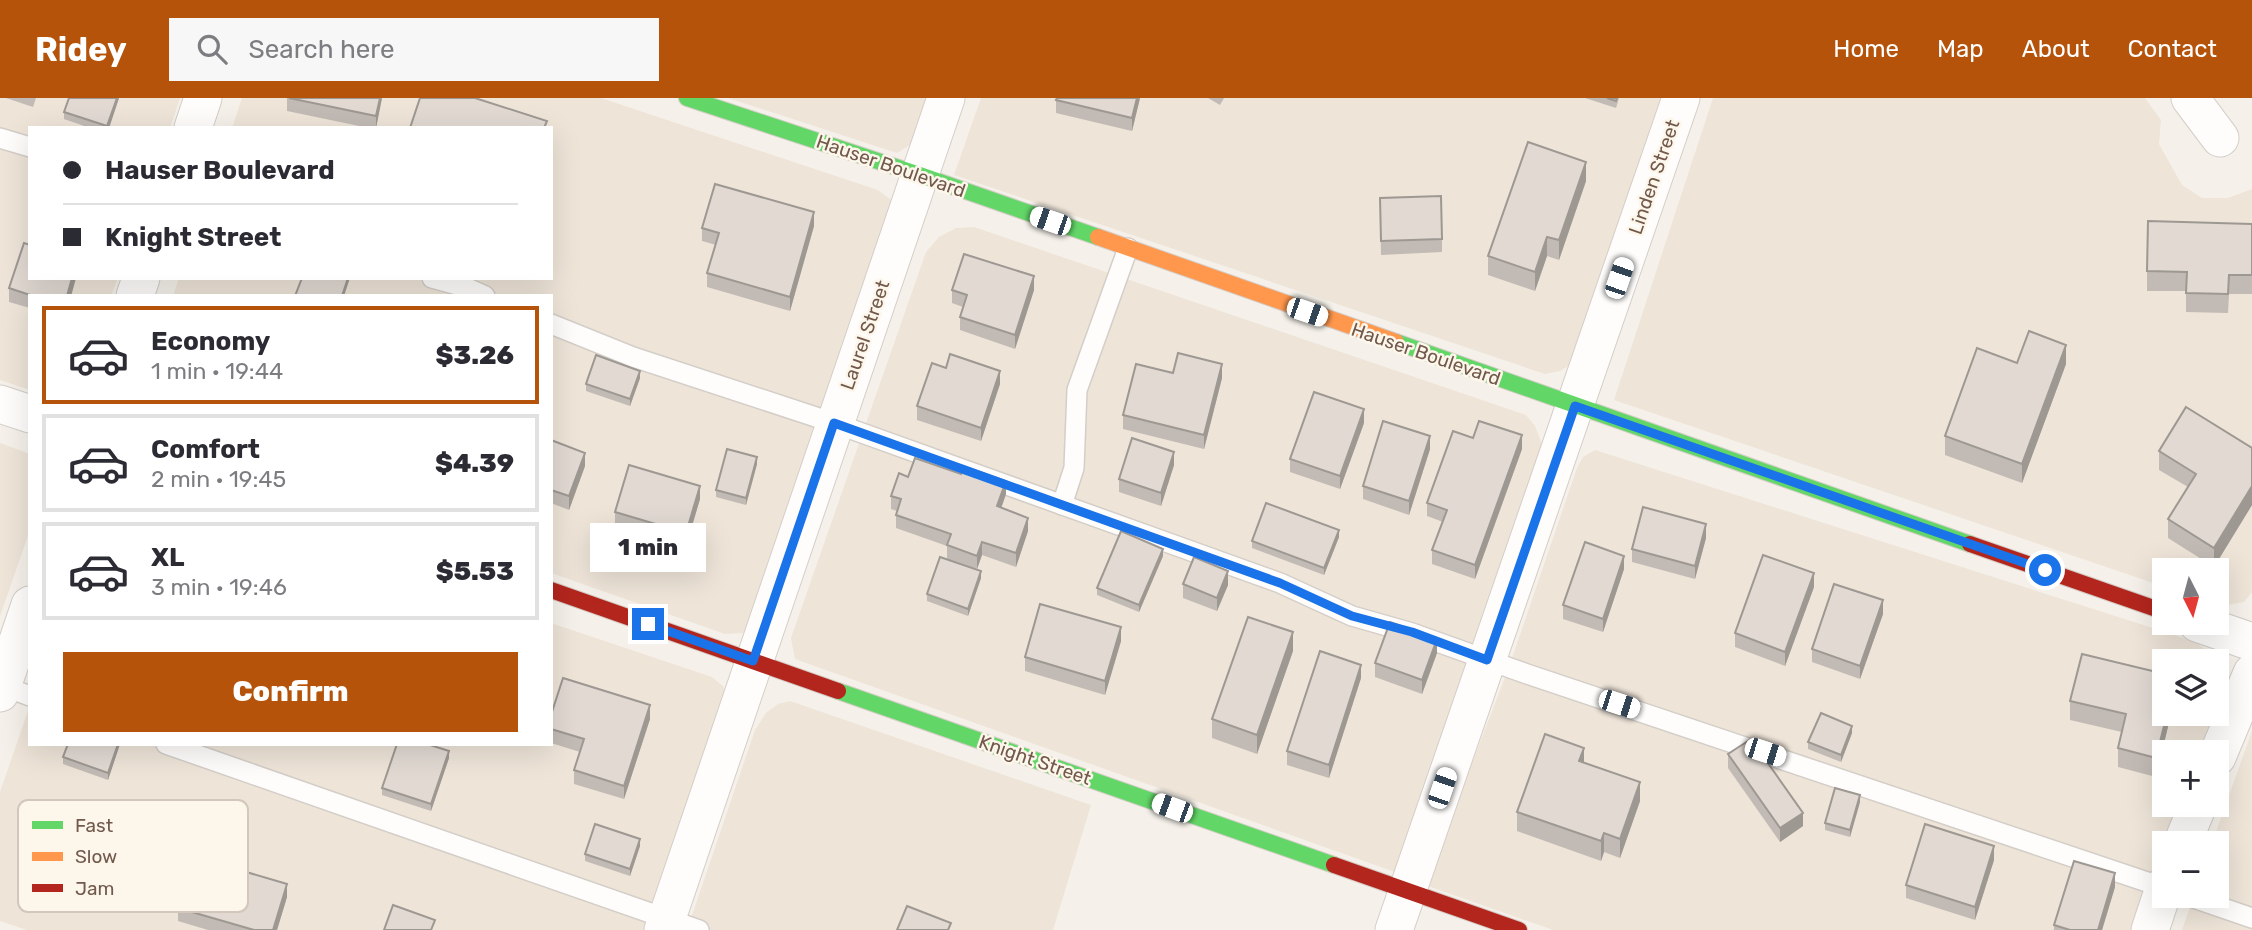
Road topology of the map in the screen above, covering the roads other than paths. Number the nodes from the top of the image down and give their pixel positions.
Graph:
1 (203, 98) edge
2 (687, 98) edge
3 (946, 98) edge
4 (1681, 98) edge
5 (2190, 98) edge
6 (194, 126) edge
7 (0, 138) edge
8 (2220, 138) dead end
9 (28, 146) edge
10 (920, 175) junction
11 (1128, 248) junction
12 (439, 280) edge
13 (481, 294) edge
14 (553, 325) edge
15 (0, 404) edge
16 (1575, 406) junction
17 (28, 413) edge
18 (834, 423) junction
19 (1062, 505) junction
20 (553, 591) edge
21 (2152, 607) edge
22 (28, 613) edge
23 (2230, 634) edge
24 (2252, 642) edge
25 (1487, 660) junction
26 (753, 661) junction
27 (2252, 673) edge
28 (8, 690) edge
29 (2224, 740) edge
30 (172, 746) edge
31 (2152, 883) edge
32 (1407, 891) junction
33 (2161, 908) edge
34 (2224, 908) edge
35 (2252, 918) edge
36 (676, 926) edge
37 (1394, 930) edge
38 (1519, 930) edge
39 (2150, 930) edge

1 - 6 street
2 - 10 street, Hauser Boulevard
3 - 10 street, Laurel Street
4 - 16 street, Linden Street
5 - 8 street
7 - 9 lane
10 - 11 street, Hauser Boulevard
10 - 18 street, Laurel Street
11 - 16 street, Hauser Boulevard
11 - 19 lane
12 - 13 lane
14 - 18 lane
15 - 17 street
16 - 21 street, Hauser Boulevard
16 - 25 street, Linden Street
18 - 19 lane
18 - 26 street, Laurel Street
19 - 25 lane
20 - 26 street, Knight Street
22 - 28 street
23 - 24 street
25 - 31 lane
25 - 32 street, Linden Street
26 - 32 street, Knight Street
26 - 36 street, Laurel Street
27 - 29 street
30 - 36 lane
32 - 37 street, Linden Street
32 - 38 street, Knight Street
33 - 39 street
34 - 35 lane

